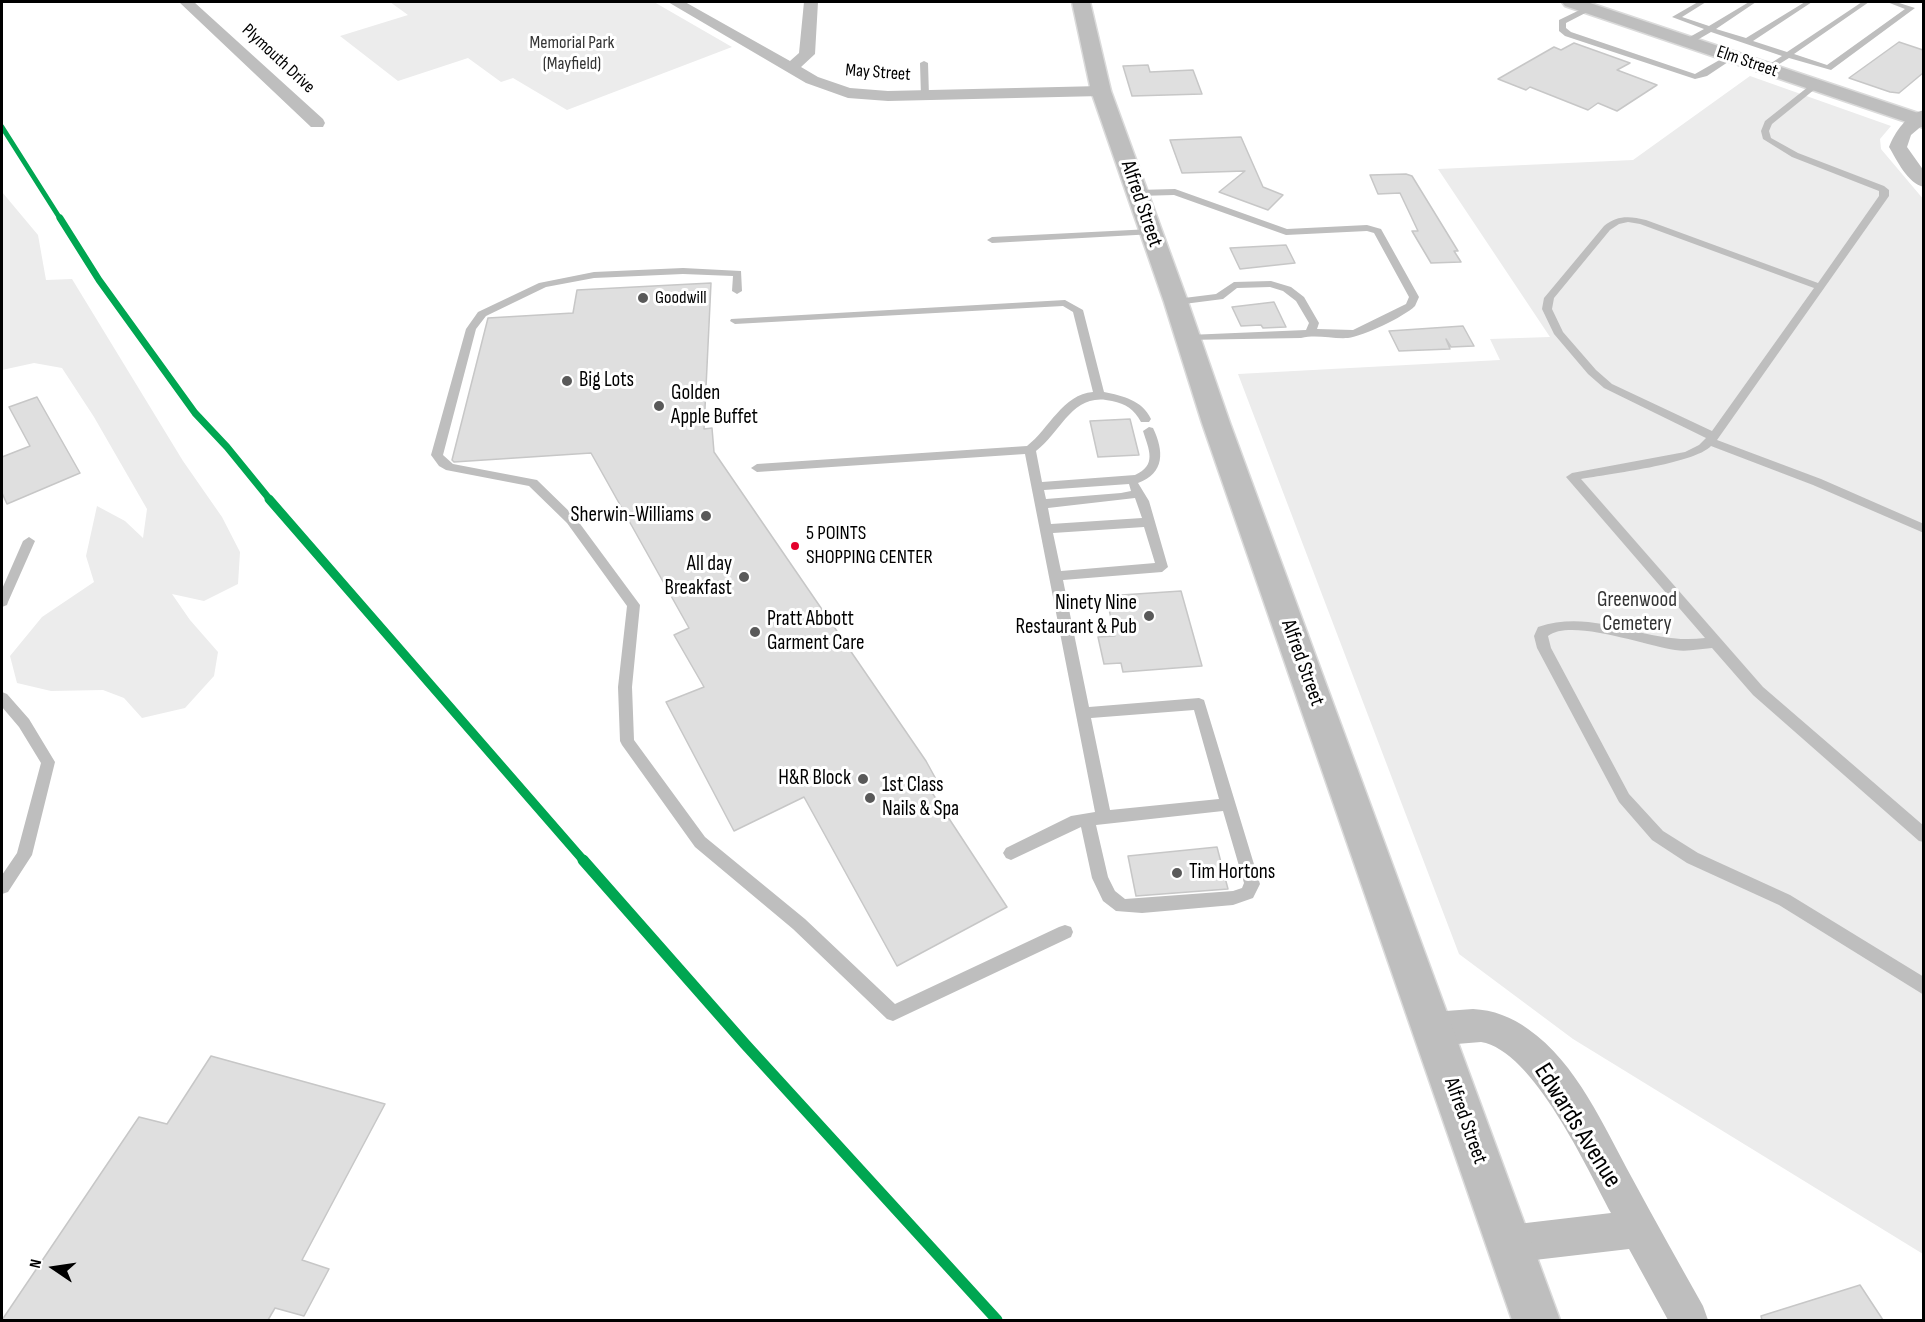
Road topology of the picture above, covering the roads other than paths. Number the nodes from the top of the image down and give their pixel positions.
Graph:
1 (675, 2) edge
2 (810, 2) edge
3 (1081, 2) edge
4 (1571, 2) edge
5 (1702, 2) edge
6 (1753, 2) edge
7 (1809, 2) edge
8 (1866, 2) edge
9 (1890, 2) edge
10 (194, 5) edge
11 (1591, 8) junction
12 (1710, 29) junction
13 (1689, 41) junction
14 (1747, 41) junction
15 (1788, 55) junction
16 (1732, 56) junction
17 (924, 63) dead end
18 (791, 68) junction
19 (1768, 69) junction
20 (1816, 85) junction
21 (1101, 91) junction
22 (925, 96) junction
23 (1922, 119) edge
24 (317, 123) dead end
25 (1923, 182) edge
26 (1138, 193) junction
27 (1151, 232) junction
28 (992, 240) dead end
29 (1820, 287) junction
30 (737, 291) dead end
31 (1176, 302) junction
32 (735, 321) dead end
33 (1311, 332) junction
34 (1188, 338) junction
35 (1100, 396) junction
36 (1712, 439) junction
37 (1030, 450) junction
38 (756, 468) dead end
39 (1133, 479) junction
40 (1037, 486) junction
41 (1139, 493) junction
42 (1041, 504) junction
43 (1149, 522) junction
44 (1923, 529) edge
45 (1046, 530) junction
46 (29, 541) dead end
47 (1056, 576) junction
48 (2, 602) edge
49 (1715, 642) junction
50 (2, 698) edge
51 (1084, 713) junction
52 (1228, 804) junction
53 (1104, 817) junction
54 (1087, 819) junction
55 (1923, 836) edge
56 (1011, 853) dead end
57 (2, 887) edge
58 (1065, 932) dead end
59 (1923, 987) edge
60 (1432, 1029) junction
61 (1639, 1229) junction
62 (1509, 1244) junction
63 (1536, 1320) edge
64 (1689, 1320) edge

1 - 18 street, May Street
2 - 18 street
3 - 21 main road, Alfred Street
4 - 11 main road, Elm Street
5 - 12 lane
6 - 12 lane
7 - 14 lane
8 - 15 lane
9 - 15 lane
10 - 24 street, Plymouth Drive
11 - 13 main road, Elm Street
11 - 16 lane
12 - 13 lane
12 - 14 lane
13 - 16 main road, Elm Street
14 - 15 lane
15 - 19 lane
16 - 19 main road, Elm Street
17 - 22 lane
18 - 22 street, May Street
19 - 20 main road, Elm Street
20 - 23 main road, Elm Street
20 - 29 lane
21 - 22 street, May Street
21 - 26 main road, Alfred Street
23 - 25 street
26 - 27 main road, Alfred Street
26 - 33 lane
27 - 28 lane
27 - 31 main road, Alfred Street
29 - 36 lane
29 - 36 lane
30 - 58 lane
31 - 33 lane
31 - 34 main road, Alfred Street
32 - 35 lane
33 - 34 lane
34 - 60 main road, Alfred Street
35 - 37 lane
35 - 39 lane
36 - 44 lane
36 - 49 lane
37 - 38 lane
37 - 40 lane
39 - 40 lane
39 - 41 lane
40 - 42 lane
41 - 42 lane
41 - 43 lane
42 - 45 lane
43 - 45 lane
43 - 47 lane
45 - 47 lane
46 - 48 lane
47 - 51 lane
49 - 55 lane
49 - 59 lane
50 - 57 lane
51 - 52 lane
51 - 53 lane
52 - 53 lane
52 - 54 lane
53 - 54 lane
54 - 56 lane
60 - 61 street, Edwards Avenue
60 - 62 main road, Alfred Street
61 - 62 street
61 - 64 street, Edwards Avenue
62 - 63 main road, Alfred Street

